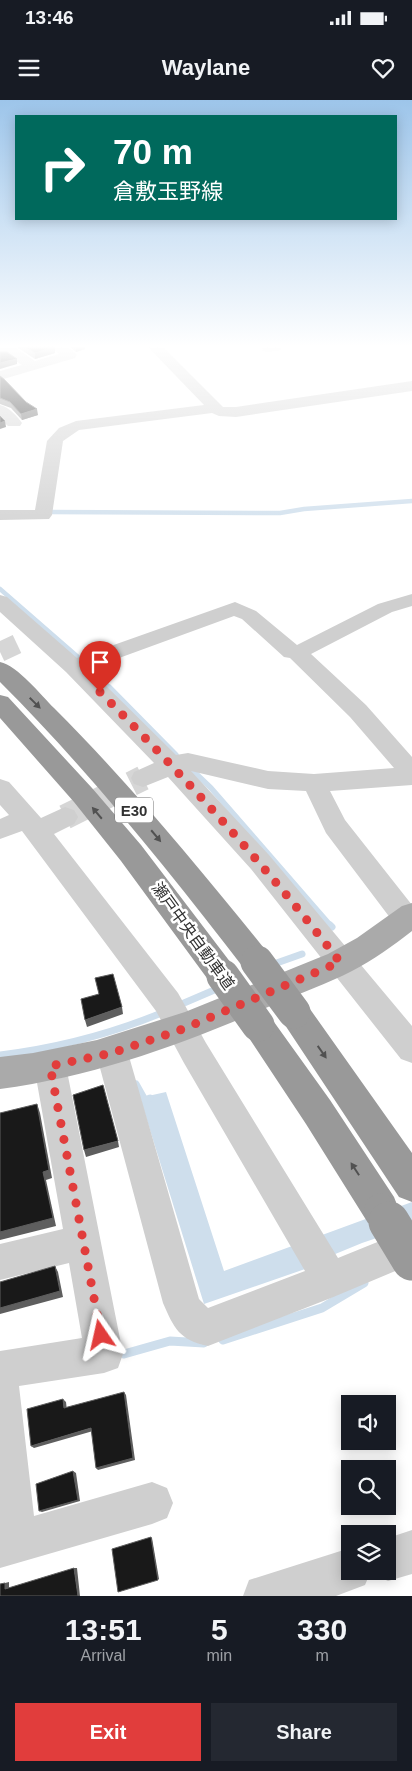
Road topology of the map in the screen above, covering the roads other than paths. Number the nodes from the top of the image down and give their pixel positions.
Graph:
1 (7, 417) edge
2 (147, 417) edge
3 (14, 423) dead end
4 (0, 514) edge
5 (412, 600) edge
6 (0, 601) edge
7 (39, 634) junction
8 (17, 644) tunnel mouth
9 (297, 653) junction
10 (74, 667) junction
11 (0, 668) edge
12 (0, 704) edge
13 (171, 765) junction
14 (412, 775) edge
15 (142, 778) tunnel mouth
16 (314, 783) junction
17 (0, 788) edge
18 (64, 817) tunnel mouth
19 (32, 825) junction
20 (0, 829) edge
21 (409, 917) edge
22 (340, 962) junction
23 (176, 1016) junction
24 (412, 1049) edge
25 (112, 1053) junction
26 (50, 1066) junction
27 (0, 1073) edge
28 (412, 1184) edge
29 (83, 1242) junction
30 (412, 1246) edge
31 (412, 1260) edge
32 (319, 1261) junction
33 (0, 1262) edge
34 (0, 1370) edge
35 (0, 1387) edge
36 (152, 1503) dead end
37 (8, 1544) edge
38 (412, 1552) edge
39 (396, 1557) edge
40 (341, 1573) edge
41 (265, 1596) edge

1 - 3 street
2 - 4 street
5 - 9 street
6 - 7 street
7 - 8 street
7 - 10 street
9 - 10 street
9 - 14 street
10 - 13 street
11 -> 28 highway, 瀬戸中央自動車道 / E30, bridge
31 -> 12 highway, 瀬戸中央自動車道 / E30, bridge
13 - 15 street
13 - 16 street
13 - 22 street
14 - 16 street
16 - 21 street
17 - 19 street
18 - 19 street
19 - 20 street
19 - 23 street
21 - 22 main road
22 - 23 main road
22 - 24 street
23 - 25 main road
23 - 32 street
25 - 26 main road
25 - 32 street
26 - 27 main road
26 - 29 street
29 - 33 street
29 - 34 street
30 - 32 street
35 - 37 street
36 - 37 street
38 - 39 street
40 - 41 street

